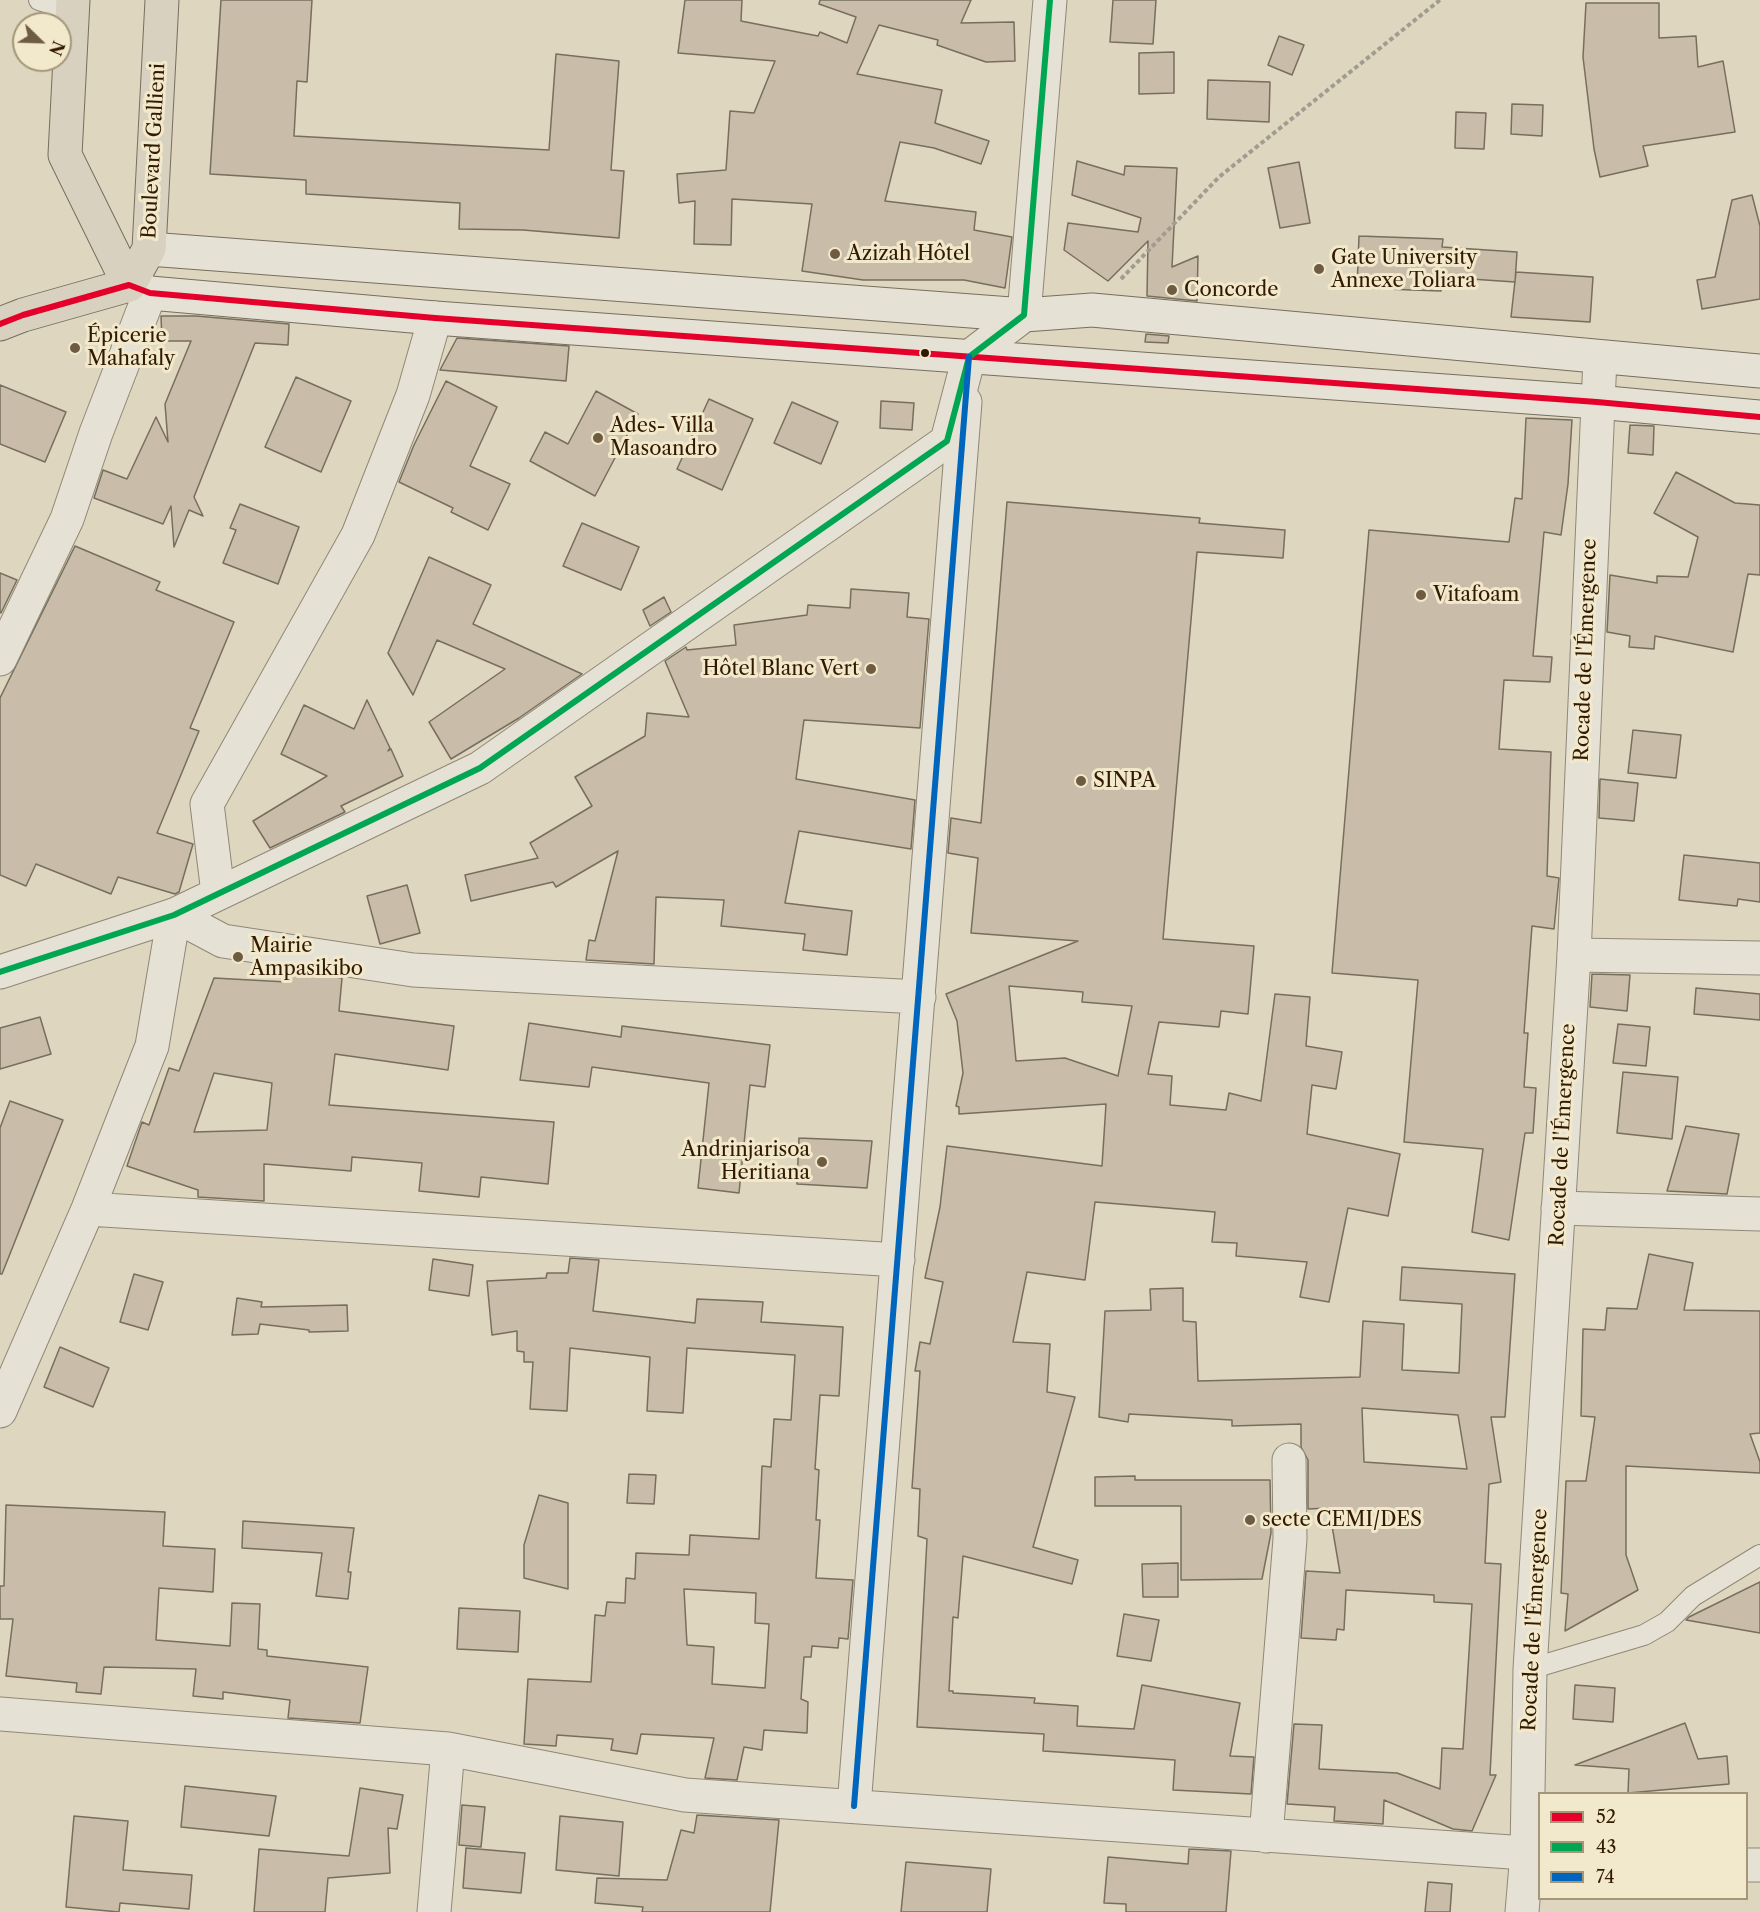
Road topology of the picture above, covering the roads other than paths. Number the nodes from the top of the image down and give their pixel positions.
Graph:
1 (39, 0) edge
2 (162, 0) edge
3 (1050, 0) edge
4 (73, 5) edge
5 (149, 249) junction
6 (139, 289) junction
7 (1024, 315) junction
8 (435, 318) junction
9 (0, 324) edge
10 (969, 357) junction
11 (1600, 358) junction
12 (1760, 371) edge
13 (1597, 402) junction
14 (1760, 417) edge
15 (0, 659) edge
16 (218, 893) junction
17 (174, 915) junction
18 (1574, 956) junction
19 (1760, 958) edge
20 (0, 972) edge
21 (919, 997) junction
22 (1558, 1208) junction
23 (88, 1209) junction
24 (1760, 1214) edge
25 (898, 1260) junction
26 (0, 1411) edge
27 (1288, 1460) dead end
28 (1760, 1555) edge
29 (1530, 1669) junction
30 (0, 1714) edge
31 (448, 1749) junction
32 (855, 1806) junction
33 (1266, 1836) junction
34 (1533, 1853) edge
35 (434, 1912) edge
36 (1522, 1912) edge

1 - 4 lane
2 - 5 main road, Boulevard Gallieni
3 - 7 street
4 - 6 main road, Boulevard Gallieni
5 - 6 main road, Boulevard Gallieni
5 - 7 street
6 - 8 street
6 - 9 main road
6 - 15 street
7 - 10 street
7 - 11 street
8 - 10 street
8 - 16 street
10 - 13 street
10 - 16 street
10 - 21 street
11 - 12 street
11 - 13 street, Rocade de l'Émergence
13 - 14 street
13 - 18 street, Rocade de l'Émergence
16 - 17 street
17 - 20 street
17 - 21 street
17 - 23 street
18 - 19 street
18 - 22 street, Rocade de l'Émergence
21 - 25 street
22 - 24 street
22 - 29 street, Rocade de l'Émergence
23 - 25 street
23 - 26 street
25 - 32 street
27 - 33 street
28 - 29 lane
29 - 34 street, Rocade de l'Émergence
30 - 31 street
31 - 32 street
31 - 35 street
32 - 33 street
33 - 34 street
34 - 36 street, Rocade de l'Émergence

